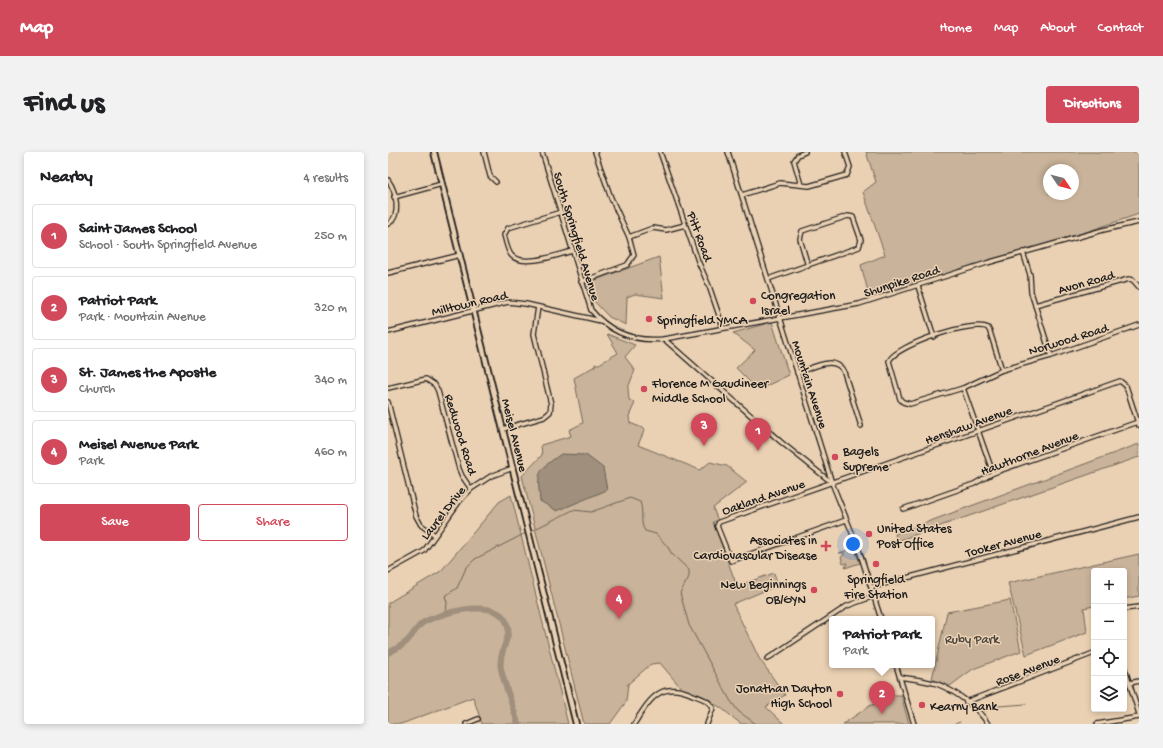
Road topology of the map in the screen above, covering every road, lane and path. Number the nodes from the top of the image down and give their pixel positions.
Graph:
1 (434, 152) edge
2 (484, 152) edge
3 (542, 152) edge
4 (595, 152) edge
5 (660, 152) edge
6 (728, 152) edge
7 (805, 152) edge
8 (845, 152) edge
9 (388, 180) edge
10 (496, 182) dead end
11 (442, 184) junction
12 (802, 185) junction
13 (394, 196) junction
14 (742, 196) junction
15 (560, 212) junction
16 (1139, 222) edge
17 (388, 224) edge
18 (686, 225) junction
19 (629, 237) junction
20 (572, 251) junction
21 (1023, 252) junction
22 (460, 255) junction
23 (808, 266) junction
24 (388, 273) edge
25 (768, 279) junction
26 (581, 282) junction
27 (918, 286) junction
28 (1139, 287) edge
29 (1035, 305) junction
30 (538, 307) junction
31 (473, 310) junction
32 (780, 318) junction
33 (601, 321) junction
34 (1139, 325) edge
35 (723, 328) junction
36 (388, 332) edge
37 (934, 337) junction
38 (664, 339) junction
39 (1051, 356) junction
40 (1002, 370) junction
41 (798, 373) junction
42 (388, 388) edge
43 (963, 388) junction
44 (388, 402) edge
45 (1139, 423) edge
46 (861, 426) dead end
47 (504, 429) junction
48 (978, 431) junction
49 (513, 468) junction
50 (993, 473) junction
51 (832, 483) junction
52 (471, 489) junction
53 (903, 509) dead end
54 (1139, 517) edge
55 (846, 520) junction
56 (435, 536) junction
57 (388, 571) edge
58 (872, 587) junction
59 (874, 596) junction
60 (1139, 607) edge
61 (1127, 609) edge
62 (832, 616) edge
63 (881, 616) edge
64 (829, 618) edge
65 (1091, 655) edge
66 (768, 659) dead end
67 (897, 668) edge
68 (1127, 674) edge
69 (900, 677) junction
70 (1139, 681) edge
71 (1130, 683) junction
72 (966, 702) junction
73 (1139, 714) edge
74 (1139, 717) edge
75 (478, 719) dead end
76 (466, 724) edge
77 (576, 724) edge
78 (634, 724) edge
79 (707, 724) edge
80 (914, 724) edge
81 (988, 724) edge
82 (1097, 724) edge

1 - 11 main road, Meisel Avenue
2 - 10 street
3 - 15 street, South Springfield Avenue
4 - 19 street
5 - 18 street, Pitt Road
6 - 14 street, Mountain Avenue
7 - 12 street
8 - 12 street
9 - 13 street
11 - 13 street
11 - 22 main road, Meisel Avenue
12 - 14 street
13 - 17 street
14 - 25 street, Mountain Avenue
15 - 20 street, South Springfield Avenue
15 - 20 street
16 - 21 street, Shunpike Road
18 - 19 street
18 - 35 street, Pitt Road
19 - 26 street
20 - 26 street, South Springfield Avenue
21 - 27 street, Shunpike Road
21 - 29 street
22 - 24 street
22 - 31 main road, Meisel Avenue
23 - 23 street
23 - 25 street
25 - 32 street, Mountain Avenue
26 - 33 street, South Springfield Avenue
27 - 32 street, Shunpike Road
27 - 37 street
28 - 29 street, Avon Road
29 - 39 street
30 - 31 street, Milltown Road
30 - 33 street, Milltown Road
30 - 47 street
31 - 36 street, Milltown Road
31 - 47 main road, Meisel Avenue
32 - 35 street, Shunpike Road
32 - 41 street, Mountain Avenue
33 - 38 street, South Springfield Avenue
34 - 39 street, Norwood Road
35 - 38 street, Shunpike Road
37 - 40 street
37 - 43 street, Norwood Road
38 - 51 street
39 - 40 street, Norwood Road
40 - 43 street, Norwood Road
41 - 46 street
41 - 51 street, Mountain Avenue
42 - 52 street, Redwood Road
43 - 48 street
44 - 56 street
45 - 48 street, Henshaw Avenue
45 - 50 street, Hawthorne Avenue
47 - 49 main road, Meisel Avenue
48 - 50 street
48 - 51 street, Henshaw Avenue
49 - 52 street, Laurel Drive
49 - 77 main road, Meisel Avenue
50 - 53 street, Hawthorne Avenue
51 - 55 street, Mountain Avenue
51 - 55 street, Oakland Avenue
52 - 56 street, Laurel Drive
54 - 58 street, Tooker Avenue
55 - 58 street, Mountain Avenue
56 - 57 street, Laurel Drive
58 - 59 street, Mountain Avenue
59 - 62 street
59 - 63 street, Mountain Avenue
60 - 61 street
64 - 66 street
65 - 72 street, Rose Avenue
67 - 69 street
68 - 71 street
69 - 72 street
69 - 80 street
70 - 71 street
71 - 73 street
72 - 81 street
74 - 82 street
75 - 76 street
78 - 79 street

